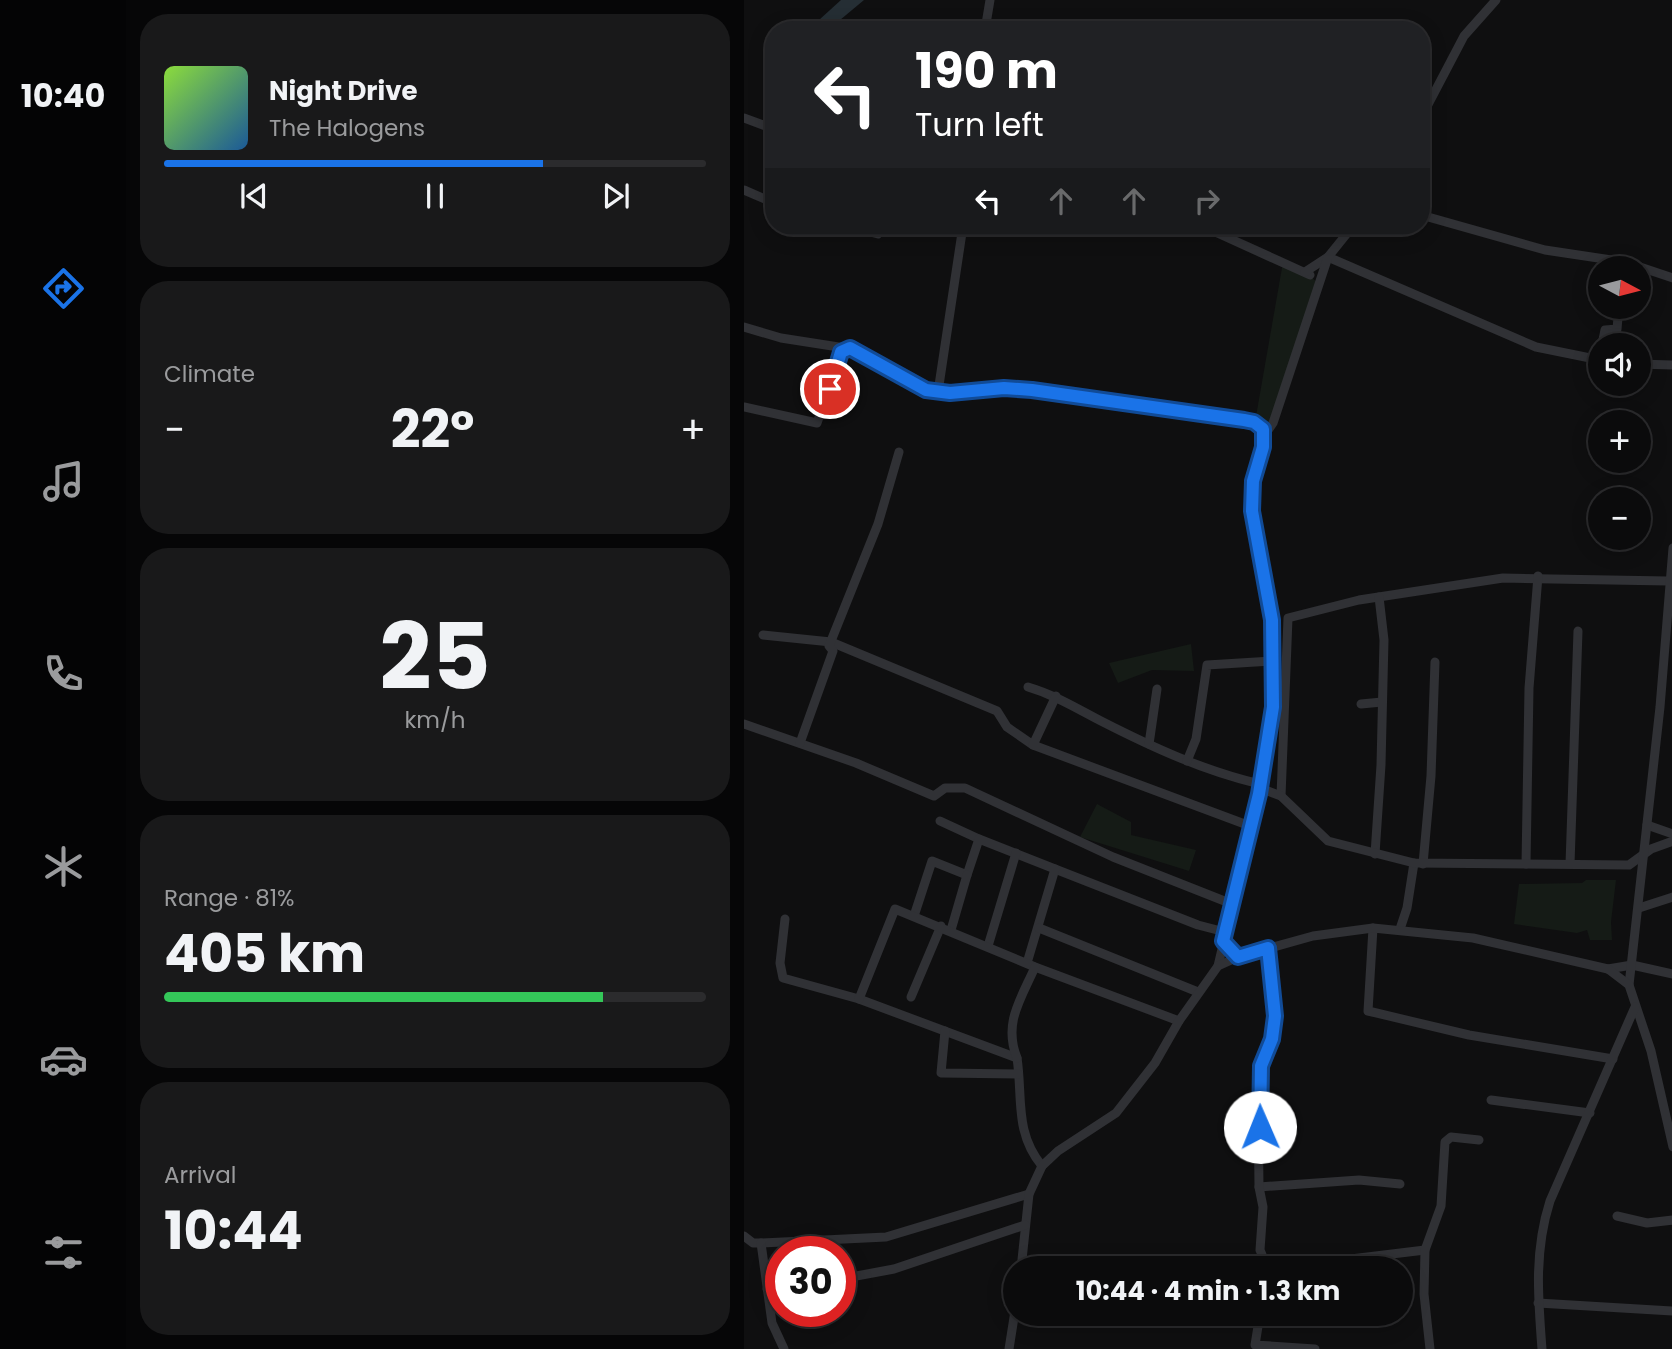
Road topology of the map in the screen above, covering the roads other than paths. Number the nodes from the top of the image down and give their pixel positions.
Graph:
1 (990, 0) edge
2 (1496, 0) edge
3 (986, 21) edge
4 (1430, 100) edge
5 (744, 118) edge
6 (765, 126) edge
7 (744, 190) edge
8 (765, 199) edge
9 (1430, 218) edge
10 (962, 235) edge
11 (1222, 235) edge
12 (1346, 235) edge
13 (1328, 257) junction
14 (1588, 258) edge
15 (1305, 272) junction
16 (1651, 272) edge
17 (1672, 278) edge
18 (1318, 283) junction
19 (1618, 319) edge
20 (744, 327) edge
21 (1604, 333) edge
22 (845, 348) junction
23 (1588, 356) edge
24 (1651, 365) edge
25 (1672, 366) edge
26 (938, 392) junction
27 (744, 407) edge
28 (1273, 423) junction
29 (1259, 424) junction
30 (1264, 436) junction
31 (899, 452) dead end
32 (1672, 548) edge
33 (1538, 576) junction
34 (1668, 582) junction
35 (1379, 597) junction
36 (1288, 618) junction
37 (1272, 620) junction
38 (1578, 631) dead end
39 (763, 635) dead end
40 (831, 642) junction
41 (1668, 651) edge
42 (1273, 662) junction
43 (1435, 662) dead end
44 (1028, 687) dead end
45 (1157, 689) dead end
46 (1056, 696) junction
47 (1382, 702) junction
48 (1361, 704) dead end
49 (744, 724) edge
50 (800, 743) junction
51 (1149, 744) junction
52 (1033, 745) junction
53 (1187, 761) junction
54 (1260, 786) junction
55 (1281, 796) junction
56 (940, 821) dead end
57 (1647, 825) junction
58 (1250, 826) junction
59 (1672, 834) edge
60 (979, 839) junction
61 (1672, 841) edge
62 (1016, 853) junction
63 (1375, 854) junction
64 (1642, 855) junction
65 (1419, 864) junction
66 (1526, 864) junction
67 (1570, 864) junction
68 (1629, 865) junction
69 (1055, 869) junction
70 (1641, 874) junction
71 (967, 875) junction
72 (1672, 897) edge
73 (1232, 904) junction
74 (1639, 908) junction
75 (914, 916) junction
76 (785, 919) dead end
77 (946, 928) junction
78 (1039, 928) junction
79 (1373, 928) junction
80 (1400, 929) junction
81 (1224, 937) junction
82 (988, 946) junction
83 (1268, 948) junction
84 (1238, 957) junction
85 (1031, 965) junction
86 (1632, 965) junction
87 (1218, 966) junction
88 (1608, 969) junction
89 (1672, 974) edge
90 (1629, 985) junction
91 (1198, 992) junction
92 (911, 997) dead end
93 (859, 999) junction
94 (1635, 1007) junction
95 (1179, 1021) junction
96 (945, 1031) junction
97 (1017, 1058) junction
98 (1613, 1059) junction
99 (1018, 1074) junction
100 (1491, 1100) dead end
101 (1590, 1114) junction
102 (1479, 1140) dead end
103 (1671, 1141) edge
104 (1042, 1166) junction
105 (1400, 1184) dead end
106 (1259, 1187) junction
107 (1029, 1194) junction
108 (1617, 1216) dead end
109 (1672, 1220) edge
110 (1025, 1225) junction
111 (744, 1236) edge
112 (753, 1244) edge
113 (1425, 1250) junction
114 (1022, 1256) edge
115 (1263, 1256) edge
116 (1375, 1256) edge
117 (856, 1276) edge
118 (765, 1283) edge
119 (1538, 1303) junction
120 (1672, 1311) edge
121 (1013, 1326) edge
122 (1258, 1326) edge
123 (774, 1327) edge
124 (1255, 1347) edge
125 (784, 1349) edge
126 (1009, 1349) edge
127 (1315, 1349) edge
128 (1430, 1349) edge
129 (1541, 1349) edge

1 - 3 street
2 - 4 street
5 - 6 street
7 - 8 street
9 - 14 street
10 - 26 street
11 - 15 street
12 - 13 street
13 - 15 street
13 - 18 street
13 - 23 street
15 - 18 street
16 - 17 street
18 - 28 street
19 - 21 street
20 - 22 street
22 - 26 street
22 - 27 street
24 - 25 street
26 - 29 street
28 - 29 street
28 - 30 street
29 - 30 street
30 - 37 street
31 - 40 street
32 - 34 street
33 - 34 street
33 - 35 street
33 - 66 street
34 - 41 street
35 - 36 street
35 - 47 street
36 - 37 street
36 - 55 street
37 - 42 street
38 - 67 street
39 - 40 street
40 - 50 street
40 - 52 street
41 - 57 street
42 - 53 street
42 - 54 street
43 - 65 street
44 - 46 street
45 - 51 street
46 - 51 street
46 - 52 street
47 - 48 street
47 - 63 street
49 - 50 street
50 - 73 street
51 - 53 street
52 - 58 street
53 - 54 street
54 - 55 street
54 - 58 street
55 - 63 street
56 - 60 street
57 - 59 street
57 - 64 street
58 - 73 street
60 - 62 street
60 - 71 street
61 - 64 street
62 - 69 street
62 - 82 street
63 - 65 street
64 - 68 street
64 - 70 street
65 - 66 street
65 - 80 street
66 - 67 street
67 - 68 street
68 - 70 street
69 - 78 street
69 - 81 street
70 - 74 street
71 - 75 street
71 - 77 street
72 - 74 street
73 - 81 street
74 - 86 street
75 - 77 street
75 - 93 street
76 - 93 street
77 - 82 street
77 - 92 street
78 - 85 street
78 - 91 street
79 - 80 street
79 - 83 street
79 - 98 street
80 - 88 street
81 - 84 street
81 - 87 street
82 - 85 street
83 - 84 street
83 - 106 street
84 - 87 street
85 - 95 street
85 - 97 street
86 - 88 street
86 - 89 street
86 - 90 street
87 - 91 street
88 - 90 street
90 - 94 street
91 - 95 street
93 - 96 street
94 - 98 street
94 - 103 street
95 - 104 street
96 - 97 street
96 - 99 street
97 - 99 street
98 - 101 street
99 - 104 street
100 - 101 street
101 - 119 street
102 - 113 street
104 - 107 street
105 - 106 street
106 - 115 street
107 - 110 street
107 - 112 street
108 - 109 street
110 - 114 street
110 - 117 street
111 - 112 street
112 - 118 street
113 - 116 street
113 - 128 street
119 - 120 street
119 - 129 street
121 - 126 street
122 - 124 street
123 - 125 street
124 - 127 street

